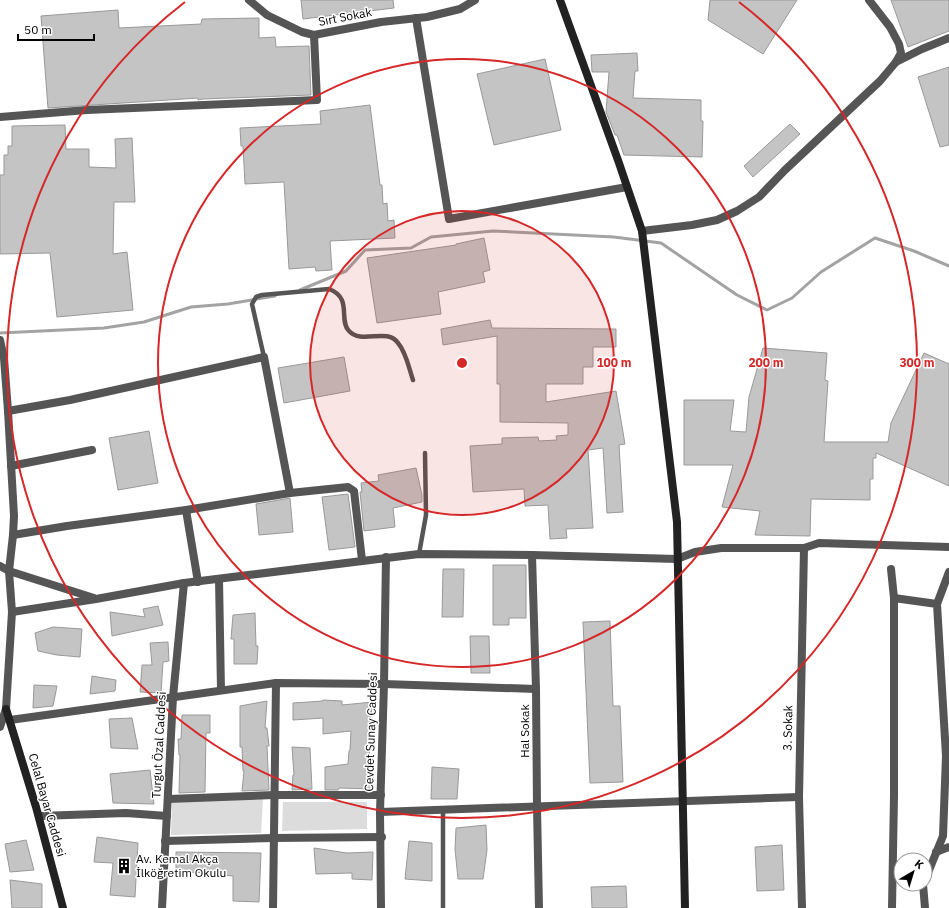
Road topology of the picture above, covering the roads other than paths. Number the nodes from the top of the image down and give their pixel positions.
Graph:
1 (249, 0) edge
2 (475, 0) edge
3 (560, 0) edge
4 (869, 0) edge
5 (416, 18) junction
6 (314, 35) junction
7 (949, 38) edge
8 (896, 62) junction
9 (0, 117) edge
10 (627, 187) junction
11 (642, 231) junction
12 (0, 340) edge
13 (264, 357) junction
14 (413, 380) dead end
15 (8, 411) junction
16 (92, 450) dead end
17 (425, 453) dead end
18 (11, 466) junction
19 (290, 493) junction
20 (186, 510) junction
21 (13, 535) junction
22 (949, 547) edge
23 (804, 548) junction
24 (419, 554) junction
25 (532, 555) junction
26 (386, 557) junction
27 (362, 560) junction
28 (678, 560) junction
29 (0, 566) edge
30 (891, 569) dead end
31 (9, 571) junction
32 (949, 572) edge
33 (219, 579) junction
34 (198, 582) junction
35 (184, 583) junction
36 (894, 598) junction
37 (96, 599) junction
38 (937, 604) junction
39 (12, 612) junction
40 (276, 683) junction
41 (384, 684) junction
42 (536, 689) junction
43 (221, 690) junction
44 (174, 696) junction
45 (6, 709) junction
46 (10, 720) junction
47 (0, 726) edge
48 (274, 795) junction
49 (381, 795) junction
50 (799, 797) junction
51 (168, 799) junction
52 (682, 802) junction
53 (537, 807) junction
54 (442, 810) junction
55 (380, 812) junction
56 (38, 816) junction
57 (167, 816) junction
58 (382, 837) junction
59 (273, 838) junction
60 (165, 841) junction
61 (949, 847) edge
62 (936, 852) junction
63 (933, 860) edge
64 (924, 892) edge
65 (63, 908) edge
66 (162, 908) edge
67 (273, 908) edge
68 (381, 908) edge
69 (443, 908) edge
70 (539, 908) edge
71 (684, 908) edge
72 (802, 908) edge
73 (892, 908) edge
74 (925, 908) edge

1 - 6 street, Sırt Sokak
2 - 5 street, Sırt Sokak
3 - 10 street
4 - 8 street
5 - 6 street, Sırt Sokak
5 - 10 street
6 - 9 street
7 - 8 street
8 - 11 street
10 - 11 street
11 - 28 street
12 - 15 street
13 - 14 lane
13 - 15 street
13 - 19 street
15 - 18 street
16 - 18 street
17 - 24 lane
18 - 21 street
19 - 20 street
19 - 27 street
20 - 21 street
20 - 34 street
21 - 31 street
22 - 23 street
23 - 28 street
23 - 50 street, 3. Sokak
24 - 25 street
24 - 26 street
25 - 28 street
25 - 42 street, Hal Sokak
26 - 27 street
26 - 41 street, Cevdet Sunay Caddesi
27 - 33 street
28 - 52 street
29 - 31 street
30 - 36 street
31 - 37 street
31 - 39 street
32 - 38 street
33 - 34 street
33 - 43 street
34 - 35 street
35 - 37 street
35 - 44 street, Turgut Özal Caddesi
36 - 38 street
36 - 73 street
37 - 39 street
38 - 62 street
39 - 45 street
40 - 41 street
40 - 43 street
40 - 48 street
41 - 42 street
41 - 49 street, Cevdet Sunay Caddesi
42 - 53 street, Hal Sokak
43 - 44 street
44 - 46 street
44 - 51 street, Turgut Özal Caddesi
45 - 46 street, Celal Bayar Caddesi
45 - 47 street
46 - 56 street, Celal Bayar Caddesi
48 - 49 street
48 - 51 street
48 - 59 street
49 - 55 street, Cevdet Sunay Caddesi
50 - 52 street
50 - 72 street, 3. Sokak
51 - 57 street, Turgut Özal Caddesi
52 - 53 street
52 - 71 street
53 - 54 street
53 - 70 street, Hal Sokak
54 - 55 street
54 - 69 lane
55 - 58 street, Cevdet Sunay Caddesi
56 - 57 street
56 - 65 street, Celal Bayar Caddesi
57 - 60 street, Turgut Özal Caddesi
58 - 59 street
58 - 68 street, Cevdet Sunay Caddesi
59 - 60 street
59 - 67 street
60 - 66 street, Turgut Özal Caddesi
61 - 62 street
62 - 63 street
64 - 74 street

